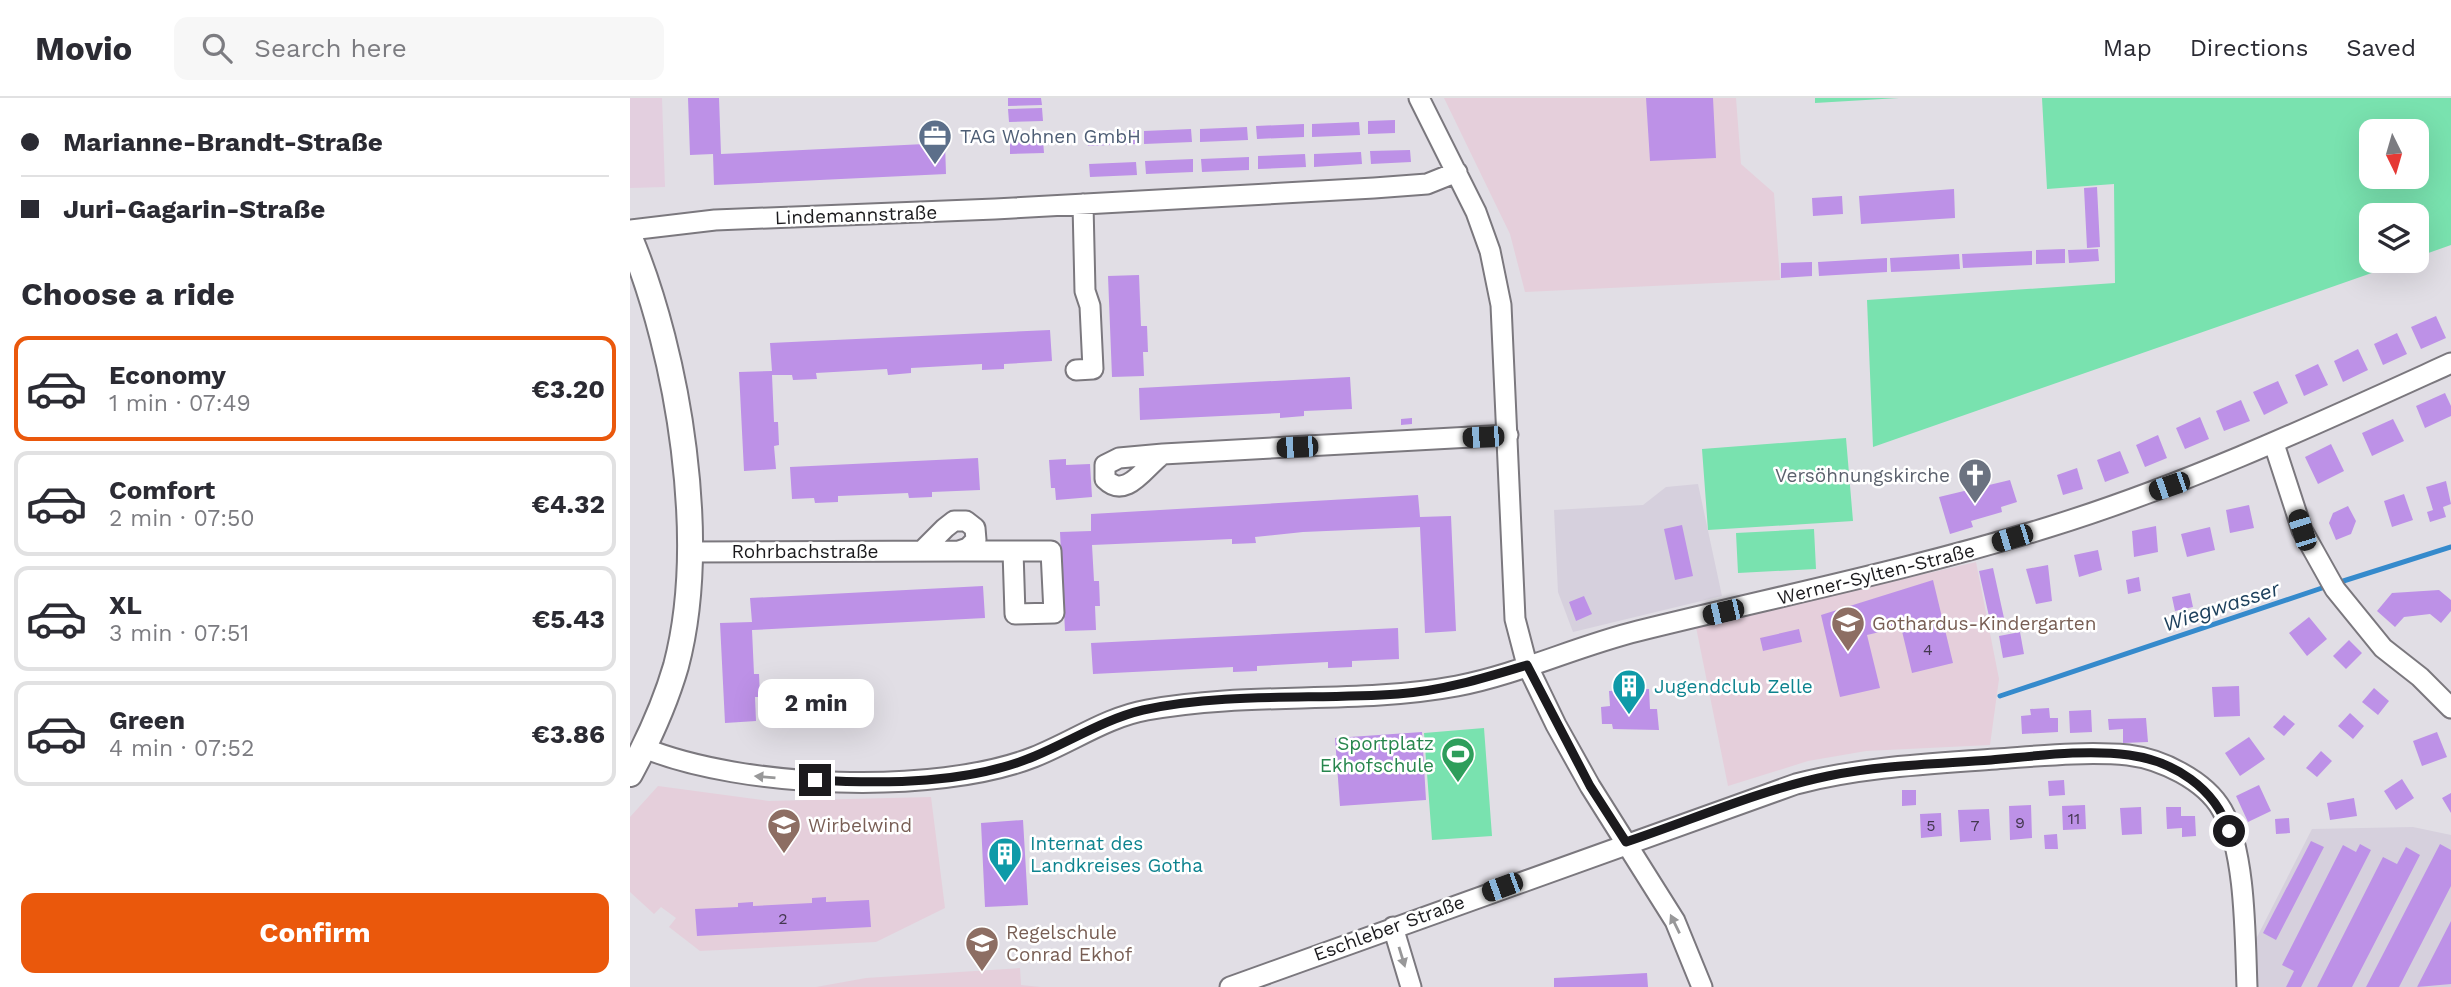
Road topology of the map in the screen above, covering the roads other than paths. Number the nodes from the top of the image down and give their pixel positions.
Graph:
1 (1419, 98) edge
2 (1457, 172) junction
3 (1083, 204) junction
4 (630, 230) edge
5 (630, 238) edge
6 (2451, 363) edge
7 (1076, 370) dead end
8 (1508, 435) junction
9 (2273, 444) junction
10 (1163, 454) dead end
11 (922, 551) junction
12 (959, 551) junction
13 (1013, 551) junction
14 (689, 552) junction
15 (1527, 665) junction
16 (2451, 708) edge
17 (644, 748) junction
18 (630, 774) edge
19 (1626, 842) junction
20 (1393, 927) junction
21 (1230, 987) edge
22 (1412, 987) edge
23 (1702, 987) edge
24 (2247, 987) edge

1 - 2 street
2 - 3 street, Lindemannstraße
2 - 8 street
3 - 4 street, Lindemannstraße
3 - 7 street
5 - 14 street
6 - 9 street, Werner-Sylten-Straße
8 - 10 street
8 - 15 street
9 - 15 street, Werner-Sylten-Straße
9 - 16 street
11 - 12 street, Rohrbachstraße
11 - 12 street
11 - 14 street, Rohrbachstraße
12 - 13 street, Rohrbachstraße
13 - 13 street, Rohrbachstraße
14 - 17 street
15 -> 17 street, Werner-Sylten-Straße
15 - 19 street
17 - 18 street
19 - 20 street, Eschleber Straße
23 -> 19 street
19 - 24 street, Eschleber Straße
20 - 21 street, Eschleber Straße
20 -> 22 street

